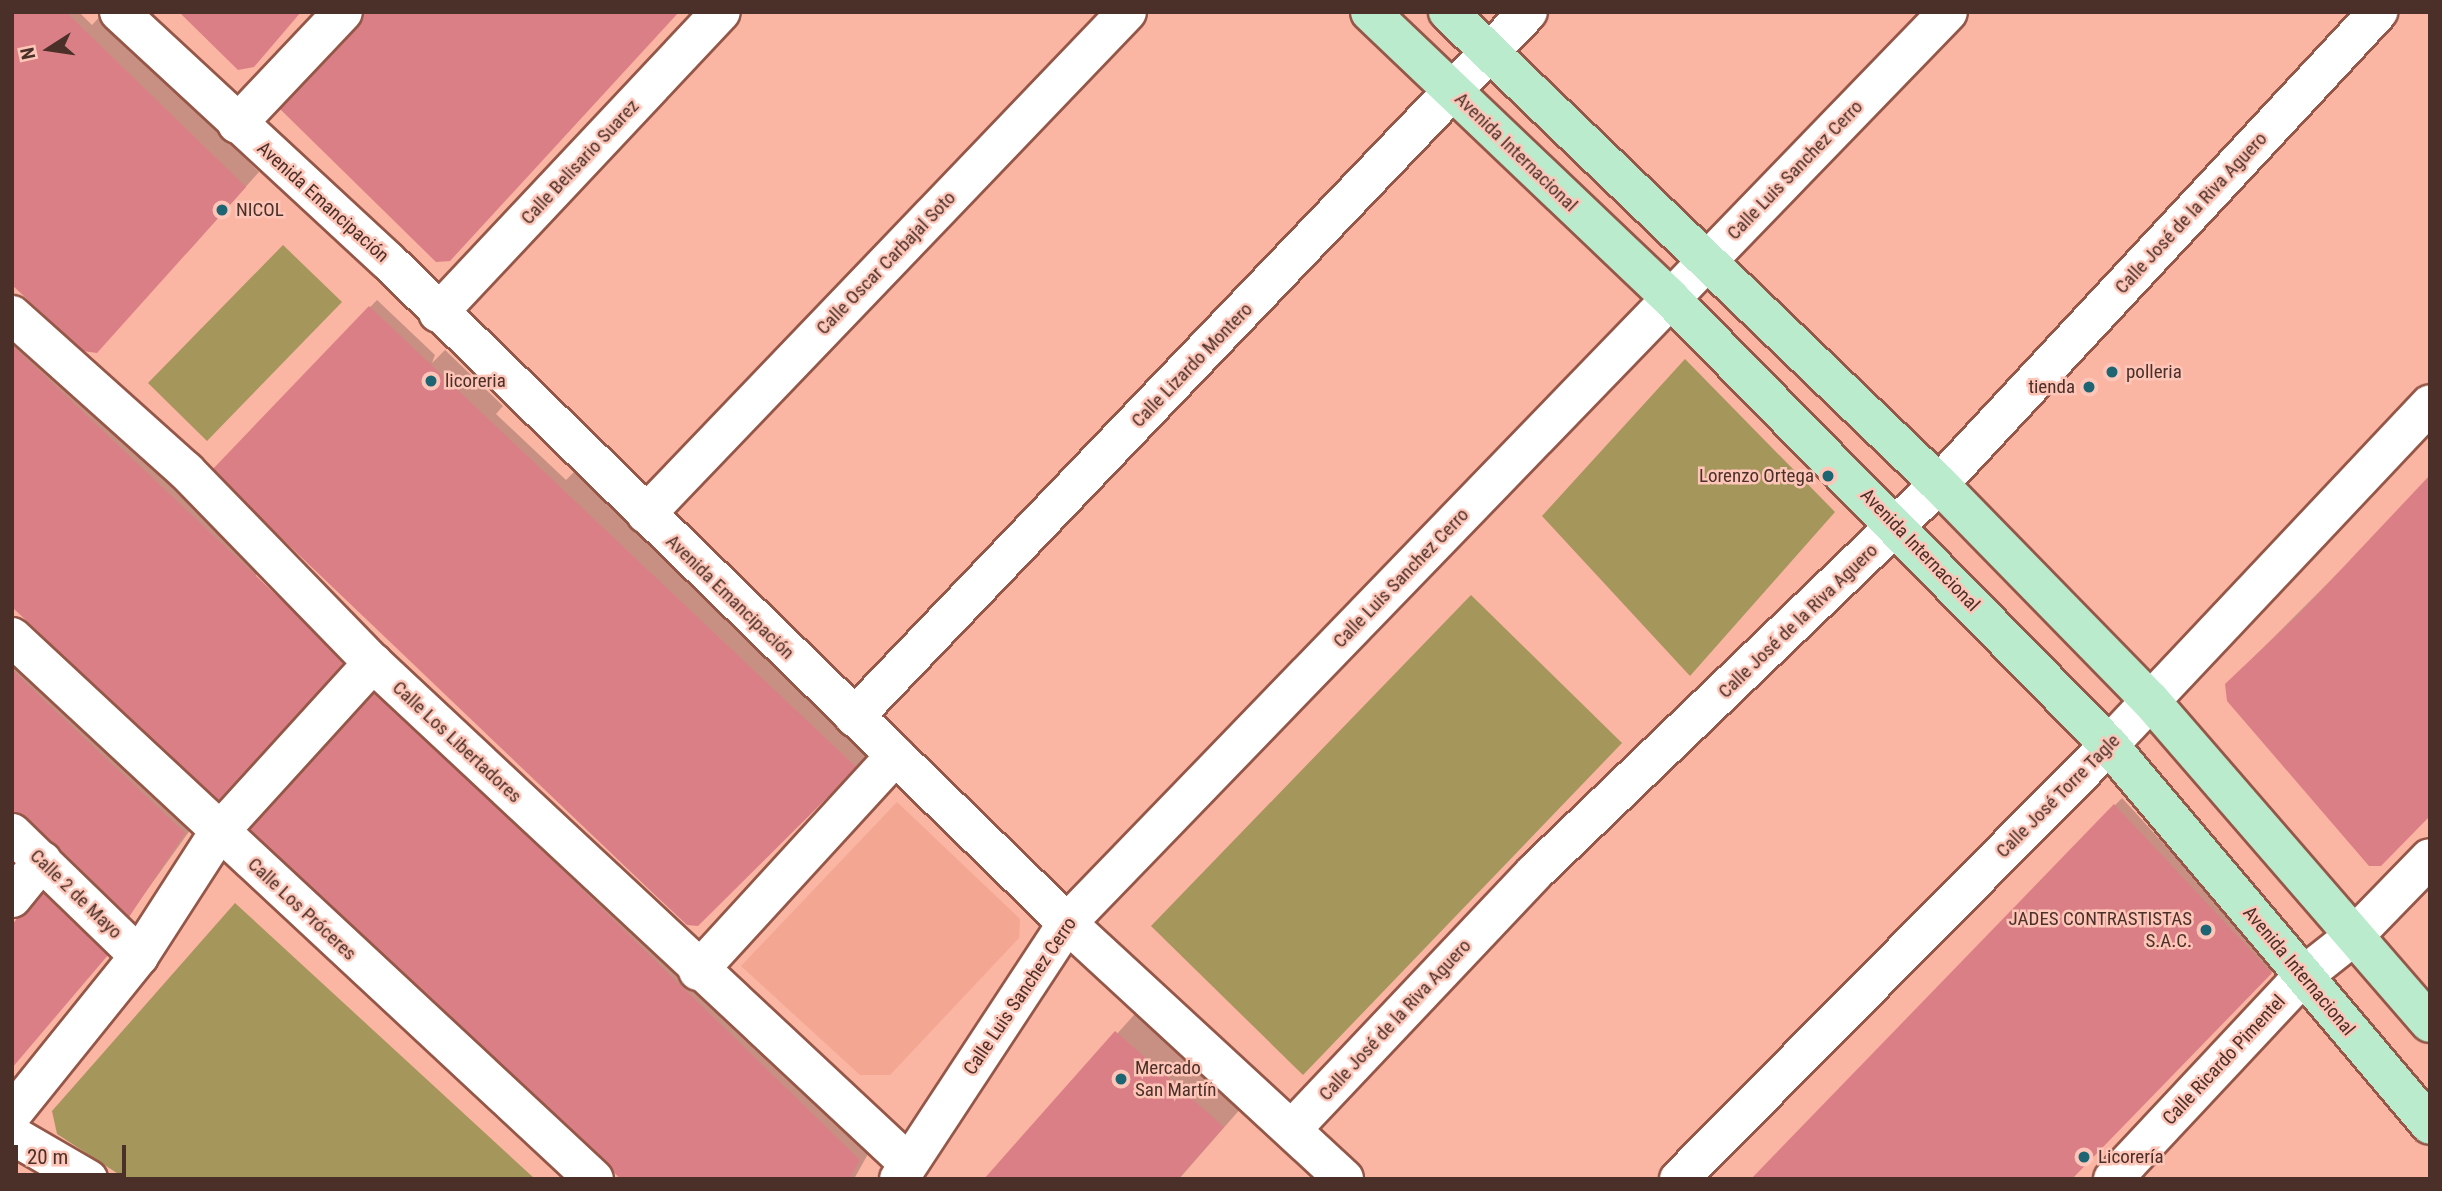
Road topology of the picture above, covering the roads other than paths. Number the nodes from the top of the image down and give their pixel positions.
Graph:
1 (119, 12) edge
2 (343, 12) edge
3 (721, 12) edge
4 (1127, 12) edge
5 (1370, 12) edge
6 (1448, 12) edge
7 (1528, 12) edge
8 (1948, 12) edge
9 (2378, 12) edge
10 (1490, 52) junction
11 (1454, 92) junction
12 (237, 124) junction
13 (1707, 261) junction
14 (1671, 299) junction
15 (438, 313) junction
16 (12, 314) edge
17 (2430, 404) edge
18 (1939, 484) junction
19 (646, 514) junction
20 (1898, 526) junction
21 (12, 636) edge
22 (373, 663) junction
23 (2150, 700) junction
24 (854, 717) junction
25 (2109, 745) junction
26 (895, 756) junction
27 (219, 832) junction
28 (12, 833) edge
29 (2430, 858) edge
30 (42, 861) junction
31 (12, 898) edge
32 (1067, 923) junction
33 (2356, 935) junction
34 (139, 956) junction
35 (698, 971) junction
36 (2303, 976) junction
37 (2430, 1023) edge
38 (12, 1114) edge
39 (2430, 1125) edge
40 (1293, 1128) junction
41 (12, 1135) edge
42 (903, 1171) edge
43 (2135, 1172) edge
44 (88, 1179) edge
45 (594, 1179) edge
46 (1344, 1179) edge
47 (1679, 1179) edge

1 - 12 street, Avenida Emancipación
2 - 12 street
3 - 15 street, Calle Belisario Suarez
4 - 19 street, Calle Oscar Carbajal Soto
5 - 11 main road, Avenida Internacional
6 - 10 main road
7 - 10 street, Calle Lizardo Montero
8 - 13 street, Calle Luis Sanchez Cerro
9 - 18 street, Calle José de la Riva Aguero
10 - 11 street, Calle Lizardo Montero
10 - 13 main road
11 - 14 main road, Avenida Internacional
11 - 24 street, Calle Lizardo Montero
12 - 15 street, Avenida Emancipación
13 - 14 street, Calle Luis Sanchez Cerro
13 - 18 main road
14 - 20 main road, Avenida Internacional
14 - 32 street, Calle Luis Sanchez Cerro
15 - 19 street, Avenida Emancipación
16 - 22 street, Calle Los Libertadores
17 - 23 street, Calle José Torre Tagle
18 - 20 street, Calle José de la Riva Aguero
18 - 23 main road
19 - 24 street, Avenida Emancipación
20 - 25 main road, Avenida Internacional
20 - 40 street, Calle José de la Riva Aguero
21 - 27 street, Calle Los Próceres
22 - 27 street
22 - 35 street, Calle Los Libertadores
23 - 25 street, Calle José Torre Tagle
23 - 33 main road
24 - 26 street, Avenida Emancipación
25 - 36 main road, Avenida Internacional
25 - 47 street, Calle José Torre Tagle
26 - 32 street, Avenida Emancipación
26 - 35 street
27 - 34 street
27 - 45 street, Calle Los Próceres
28 - 30 street, Calle 2 de Mayo
29 - 33 street, Calle Ricardo Pimentel
30 - 31 street
30 - 34 street, Calle 2 de Mayo
32 - 40 street, Avenida Emancipación
32 - 42 street, Calle Luis Sanchez Cerro
33 - 36 street, Calle Ricardo Pimentel
33 - 37 main road
34 - 38 street
35 - 42 street, Calle Los Libertadores
36 - 39 main road, Avenida Internacional
36 - 43 street, Calle Ricardo Pimentel
40 - 46 street, Avenida Emancipación
41 - 44 street

